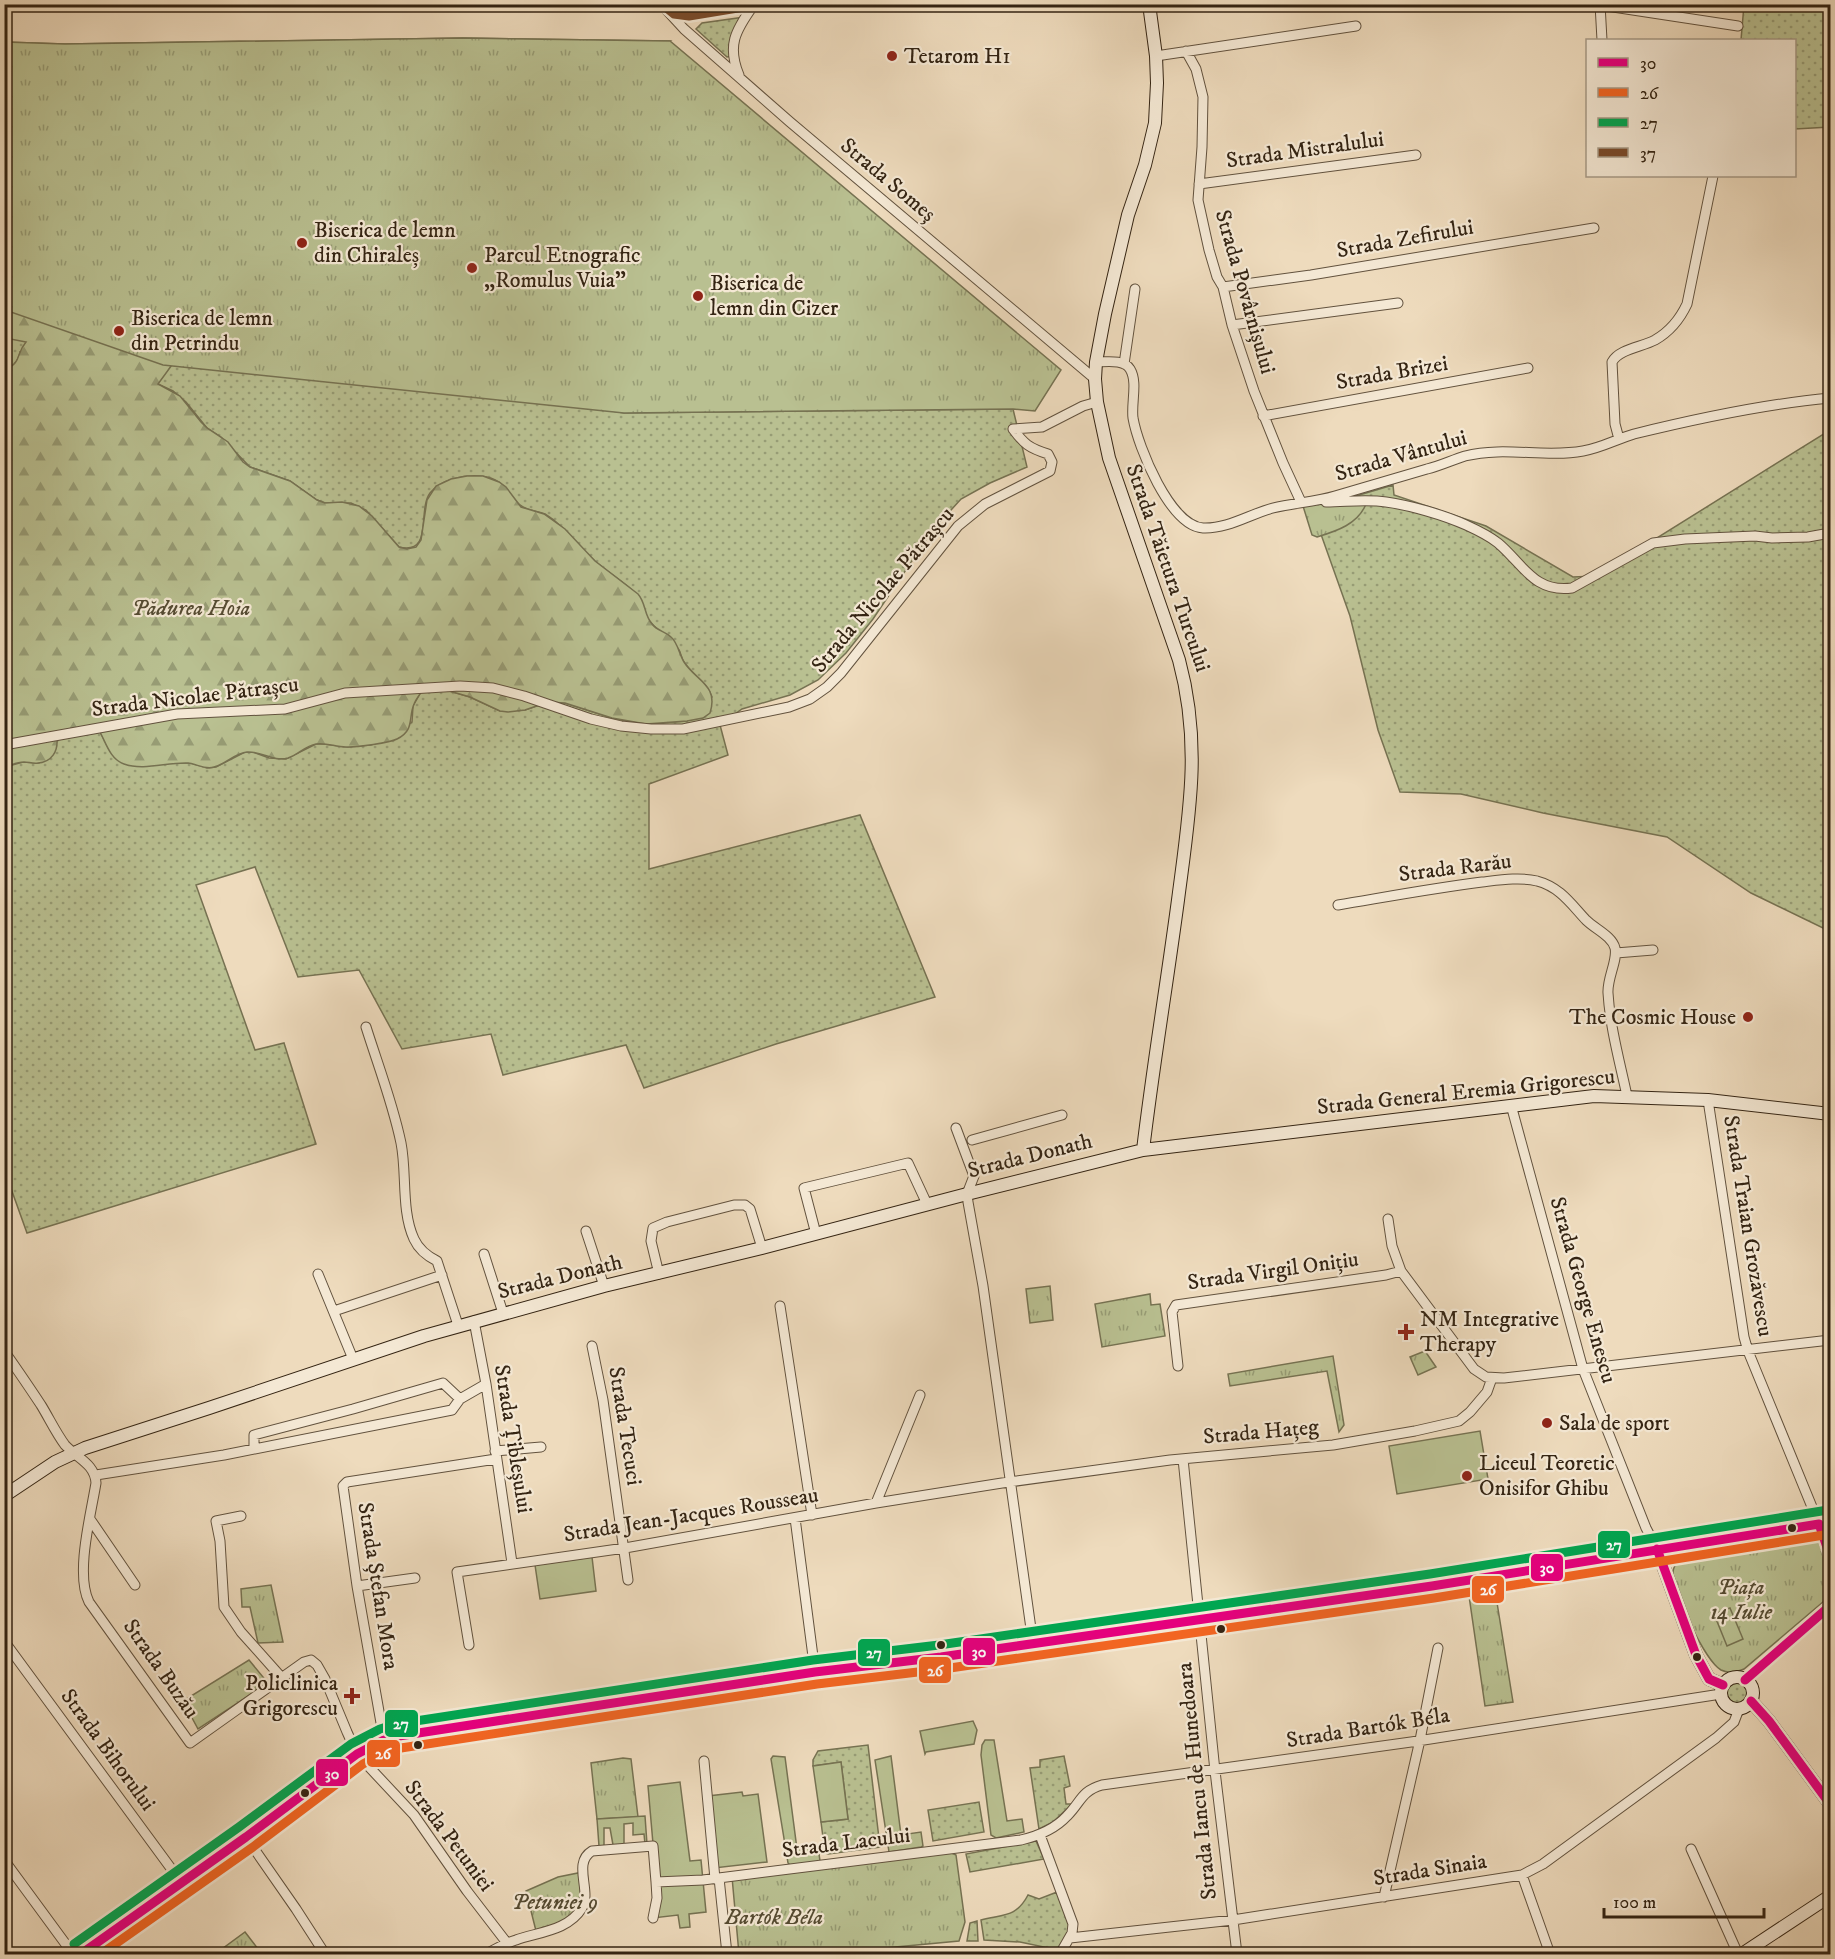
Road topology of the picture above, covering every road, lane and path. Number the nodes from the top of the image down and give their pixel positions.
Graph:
1 (765, 4) edge
2 (1149, 4) edge
3 (1600, 5) edge
4 (753, 6) junction
5 (663, 7) edge
6 (1356, 26) dead end
7 (1738, 26) dead end
8 (1602, 39) edge
9 (1186, 51) junction
10 (1156, 56) junction
11 (740, 78) junction
12 (1416, 155) dead end
13 (1713, 177) edge
14 (1199, 184) junction
15 (1594, 228) dead end
16 (1223, 287) junction
17 (1135, 289) dead end
18 (1398, 303) dead end
19 (1232, 325) junction
20 (1096, 362) junction
21 (1124, 364) junction
22 (1528, 368) dead end
23 (1095, 379) junction
24 (1830, 399) edge
25 (1097, 402) junction
26 (1263, 416) junction
27 (1619, 439) junction
28 (1312, 501) junction
29 (1301, 502) junction
30 (1830, 533) edge
31 (4, 745) edge
32 (1338, 904) dead end
33 (1653, 950) dead end
34 (1616, 953) junction
35 (366, 1027) dead end
36 (1627, 1096) junction
37 (1708, 1100) junction
38 (1511, 1105) junction
39 (1830, 1114) edge
40 (1062, 1115) dead end
41 (956, 1128) dead end
42 (972, 1140) dead end
43 (1143, 1150) junction
44 (967, 1194) junction
45 (927, 1204) junction
46 (1388, 1219) dead end
47 (586, 1231) dead end
48 (816, 1234) junction
49 (762, 1248) junction
50 (484, 1254) dead end
51 (1401, 1271) junction
52 (318, 1274) dead end
53 (659, 1274) junction
54 (442, 1275) junction
55 (604, 1286) junction
56 (780, 1306) dead end
57 (334, 1311) junction
58 (503, 1313) junction
59 (474, 1321) junction
60 (458, 1325) junction
61 (1830, 1340) edge
62 (592, 1346) dead end
63 (4, 1351) edge
64 (1748, 1351) junction
65 (353, 1359) junction
66 (1178, 1366) dead end
67 (1583, 1369) junction
68 (1492, 1378) junction
69 (486, 1384) junction
70 (920, 1395) dead end
71 (460, 1399) junction
72 (541, 1447) dead end
73 (254, 1449) junction
74 (73, 1453) junction
75 (496, 1455) junction
76 (1183, 1459) junction
77 (96, 1475) junction
78 (1011, 1482) junction
79 (4, 1496) edge
80 (876, 1503) junction
81 (812, 1515) junction
82 (240, 1516) dead end
83 (795, 1518) junction
84 (90, 1519) junction
85 (1825, 1523) edge
86 (624, 1548) junction
87 (1656, 1549) junction
88 (512, 1563) junction
89 (415, 1578) dead end
90 (628, 1580) dead end
91 (135, 1585) dead end
92 (357, 1586) junction
93 (1199, 1619) junction
94 (4, 1641) edge
95 (1033, 1643) junction
96 (469, 1646) dead end
97 (1438, 1648) dead end
98 (814, 1672) junction
99 (282, 1678) junction
100 (1722, 1690) junction
101 (1751, 1701) junction
102 (1739, 1709) junction
103 (384, 1740) junction
104 (1420, 1740) junction
105 (357, 1754) junction
106 (704, 1761) dead end
107 (1215, 1771) junction
108 (1830, 1804) edge
109 (1040, 1835) junction
110 (246, 1837) junction
111 (1691, 1850) dead end
112 (4, 1860) edge
113 (1522, 1875) junction
114 (717, 1878) junction
115 (181, 1882) junction
116 (656, 1882) junction
117 (1830, 1896) edge
118 (1384, 1897) junction
119 (653, 1918) dead end
120 (1233, 1920) junction
121 (1070, 1938) junction
122 (507, 1944) junction
123 (73, 1954) edge
124 (81, 1954) edge
125 (325, 1954) edge
126 (486, 1954) edge
127 (727, 1954) edge
128 (1060, 1954) edge
129 (1237, 1954) edge
130 (1551, 1954) edge
131 (1740, 1954) edge

1 - 4 street
2 - 10 main road, Strada Tăietura Turcului
3 - 7 street
3 - 8 street
4 - 5 street
4 - 11 street
5 - 11 street, Strada Someș
6 - 9 street
9 - 10 street
9 - 14 street, Strada Povârnișului
10 - 20 main road, Strada Tăietura Turcului
11 - 23 street, Strada Someș
12 - 14 street, Strada Mistralului
13 - 27 street
14 - 16 street, Strada Povârnișului
15 - 16 street, Strada Zefirului
16 - 19 street, Strada Povârnișului
17 - 21 street
18 - 19 street
19 - 26 street, Strada Povârnișului
20 - 21 street
20 - 23 main road, Strada Tăietura Turcului
21 - 29 street, Strada Vântului
22 - 26 street, Strada Brizei
23 - 25 main road, Strada Tăietura Turcului
24 - 27 street, Strada Vântului
25 - 31 street, Strada Nicolae Pătrașcu
25 - 43 main road, Strada Tăietura Turcului
26 - 29 street, Strada Povârnișului
27 - 28 street, Strada Vântului
28 - 29 street, Strada Vântului
28 - 30 street
32 - 34 street, Strada Rarău
33 - 34 street
34 - 36 street
35 - 54 street
36 - 37 main road, Strada General Eremia Grigorescu
36 - 38 main road, Strada General Eremia Grigorescu
37 - 39 main road, Strada General Eremia Grigorescu
37 - 64 street, Strada Traian Grozăvescu
38 - 43 main road, Strada General Eremia Grigorescu
38 - 67 street, Strada George Enescu
40 - 42 street
41 - 44 street
43 - 44 main road, Strada Donath
44 - 45 main road, Strada Donath
44 - 78 street
45 - 48 main road, Strada Donath
45 - 48 street
46 - 51 street
47 - 55 street
48 - 49 main road, Strada Donath
49 - 53 main road, Strada Donath
49 - 53 street
50 - 58 street
51 - 66 street, Strada Virgil Onițiu
51 - 68 street
52 - 57 street
53 - 55 main road, Strada Donath
54 - 57 street
54 - 60 street
55 - 58 main road, Strada Donath
56 - 81 street
57 - 65 street
58 - 59 main road, Strada Donath
59 - 60 main road, Strada Donath
59 - 69 street, Strada Țibleșului
60 - 65 main road, Strada Donath
61 - 64 street
62 - 86 street, Strada Tecuci
63 - 74 street
64 - 67 street
64 - 85 street, Strada Traian Grozăvescu
65 - 74 main road, Strada Donath
67 - 68 street
67 - 87 street, Strada George Enescu
68 - 76 street, Strada Hațeg
69 - 71 street
69 - 75 street, Strada Țibleșului
70 - 80 street
71 - 73 street
71 - 73 street
72 - 75 street
73 - 77 street
74 - 77 street
74 - 79 main road, Strada Donath
75 - 88 street, Strada Țibleșului
75 - 92 street, Strada Ștefan Mora
76 - 78 street, Strada Hațeg
76 - 93 street, Strada Iancu de Hunedoara
77 - 84 street, Strada Buzău
78 - 80 street, Strada Hațeg
78 - 95 street
80 - 81 street, Strada Jean-Jacques Rousseau
81 - 83 street, Strada Jean-Jacques Rousseau
82 - 99 street
83 - 86 street, Strada Jean-Jacques Rousseau
83 - 98 street
84 - 91 street
84 - 99 street, Strada Buzău
85 - 87 main road
86 - 88 street, Strada Jean-Jacques Rousseau
86 - 90 street, Strada Tecuci
87 - 93 main road
87 - 100 main road
88 - 96 street
89 - 92 street
92 - 103 street, Strada Ștefan Mora
93 - 95 main road
93 - 107 street, Strada Iancu de Hunedoara
94 - 115 street, Strada Bihorului
95 - 98 main road
97 - 104 street
98 - 103 main road
99 - 105 street, Strada Buzău
100 - 101 main road
100 - 102 main road
100 - 104 street, Strada Bartók Béla
101 - 102 main road
101 - 108 main road
102 - 113 street, Strada Sinaia
103 - 105 main road
104 - 107 street, Strada Bartók Béla
104 - 118 street
105 - 110 main road
105 - 122 street, Strada Petuniei
106 - 114 street
107 - 109 street, Strada Bartók Béla
107 - 120 street, Strada Iancu de Hunedoara
109 - 114 street, Strada Lacului
109 - 121 street
110 - 115 main road
110 - 125 street
111 - 131 street
112 - 123 street
113 - 118 street, Strada Sinaia
113 - 130 street
114 - 116 street, Strada Lacului
114 - 127 street
115 - 124 main road
116 - 119 street
116 - 122 street
117 - 131 main road
118 - 120 street, Strada Sinaia
120 - 121 street, Strada Sinaia
120 - 129 street, Strada Iancu de Hunedoara
121 - 128 street
122 - 126 street

